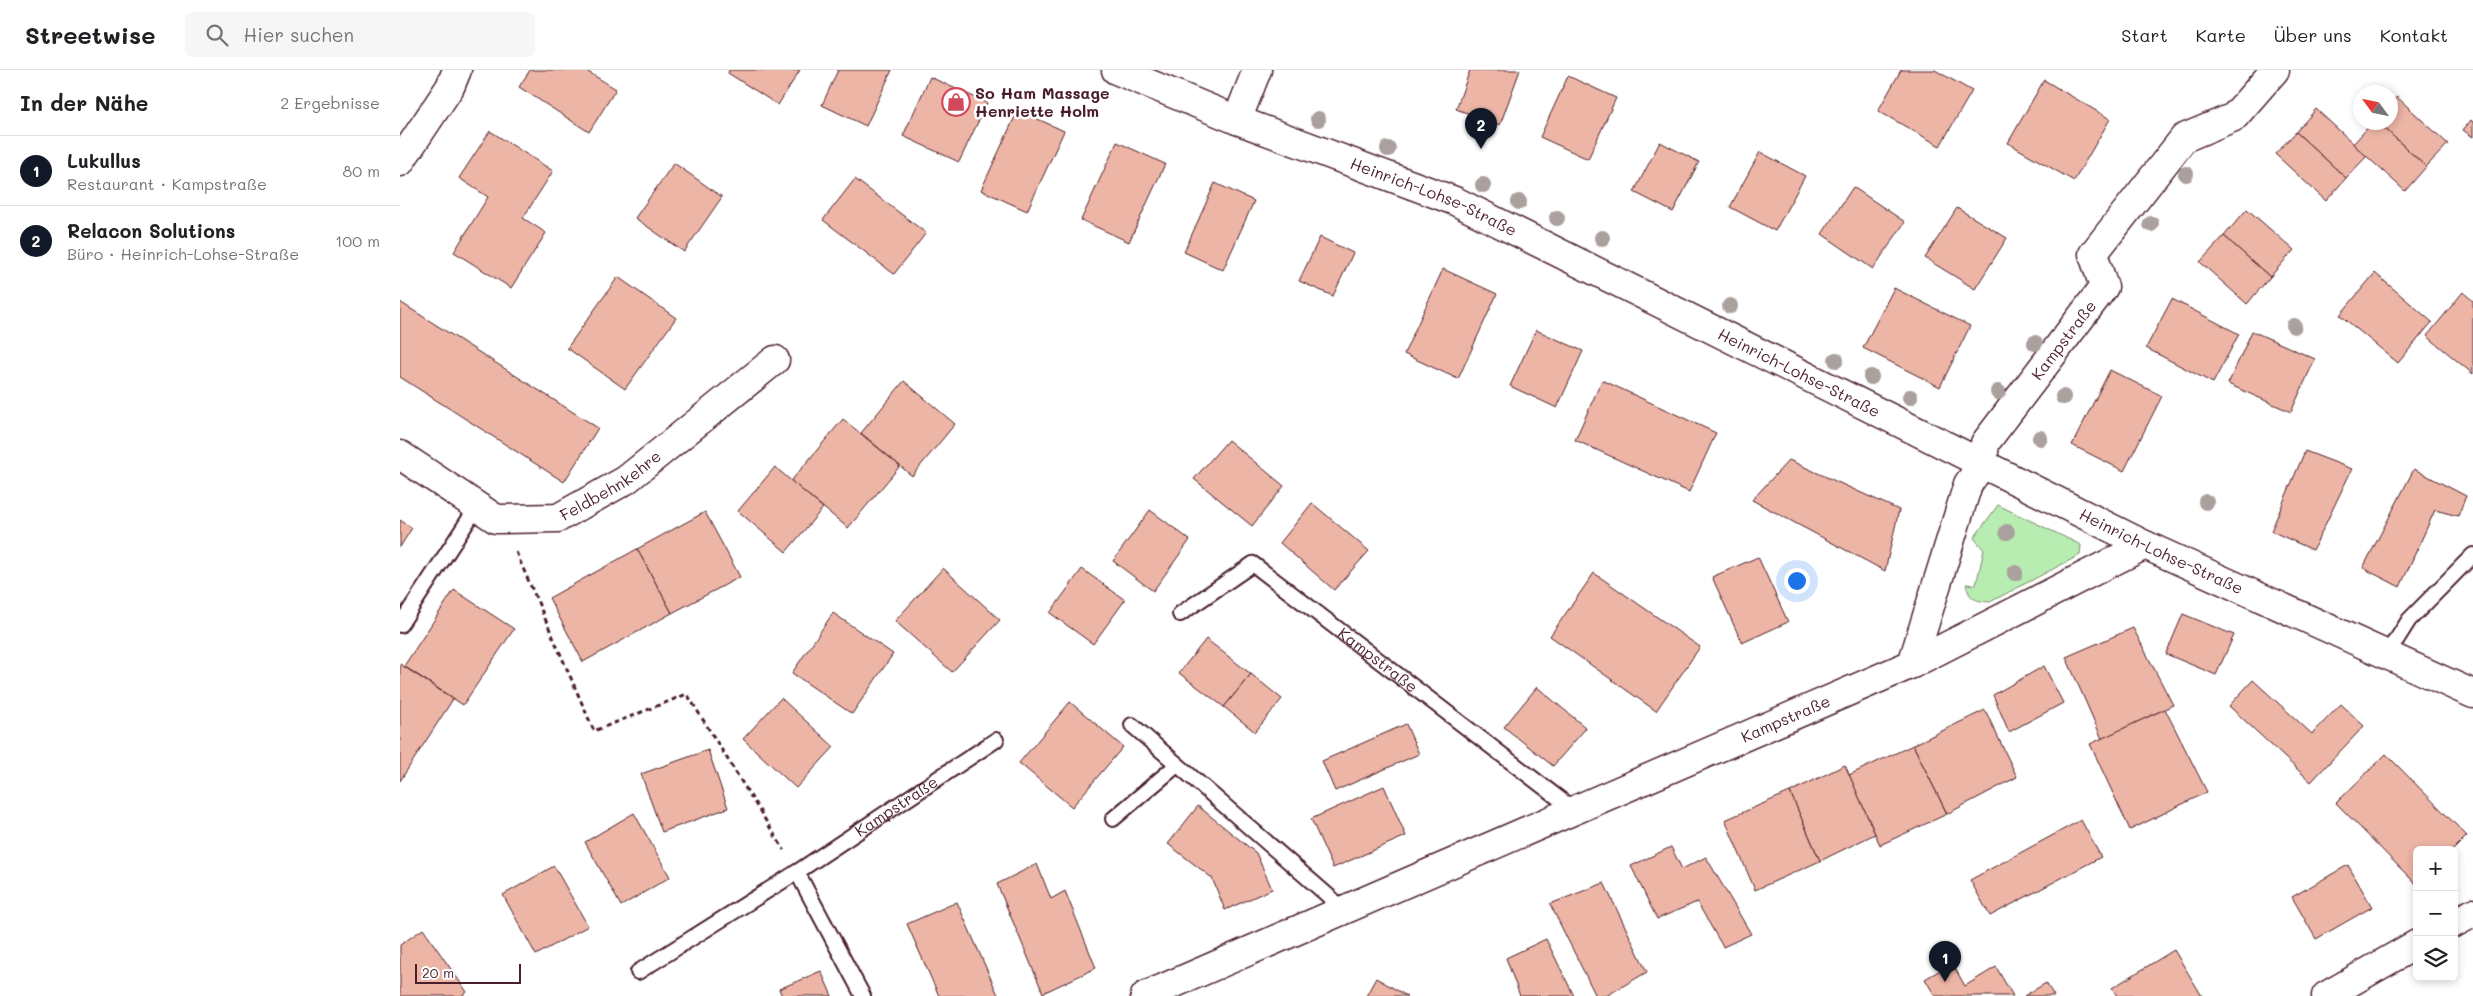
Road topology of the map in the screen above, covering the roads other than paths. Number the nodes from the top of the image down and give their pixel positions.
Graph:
1 (457, 70) edge
2 (1116, 70) edge
3 (1257, 70) edge
4 (2274, 70) edge
5 (1237, 120) junction
6 (400, 162) edge
7 (775, 360) dead end
8 (400, 455) edge
9 (1984, 463) junction
10 (477, 506) junction
11 (2145, 545) junction
12 (2473, 555) edge
13 (1180, 614) dead end
14 (400, 625) edge
15 (2384, 655) junction
16 (1912, 664) junction
17 (2473, 694) edge
18 (1132, 725) dead end
19 (996, 740) dead end
20 (1177, 764) junction
21 (1574, 810) junction
22 (1113, 820) dead end
23 (798, 872) junction
24 (1333, 900) dead end
25 (2473, 913) edge
26 (2458, 921) edge
27 (2413, 946) edge
28 (638, 972) dead end
29 (863, 996) edge
30 (1145, 996) edge
31 (2326, 996) edge

1 - 6 street
2 - 5 street, Heinrich-Lohse-Straße
3 - 5 street
4 - 9 street, Kampstraße
5 - 9 street, Heinrich-Lohse-Straße
7 - 10 street, Feldbehnkehre
8 - 10 street, Feldbehnkehre
9 - 11 street, Heinrich-Lohse-Straße
9 - 16 street, Kampstraße
10 - 14 lane
11 - 15 street, Heinrich-Lohse-Straße
11 - 16 street, Kampstraße
12 - 15 lane
13 - 21 lane, Kampstraße
15 - 17 street, Heinrich-Lohse-Straße
16 - 21 street, Kampstraße
18 - 20 lane
19 - 23 lane, Kampstraße
20 - 22 lane
20 - 24 lane
21 - 30 street, Kampstraße
23 - 28 lane, Kampstraße
23 - 29 lane
25 - 26 street
27 - 31 street

